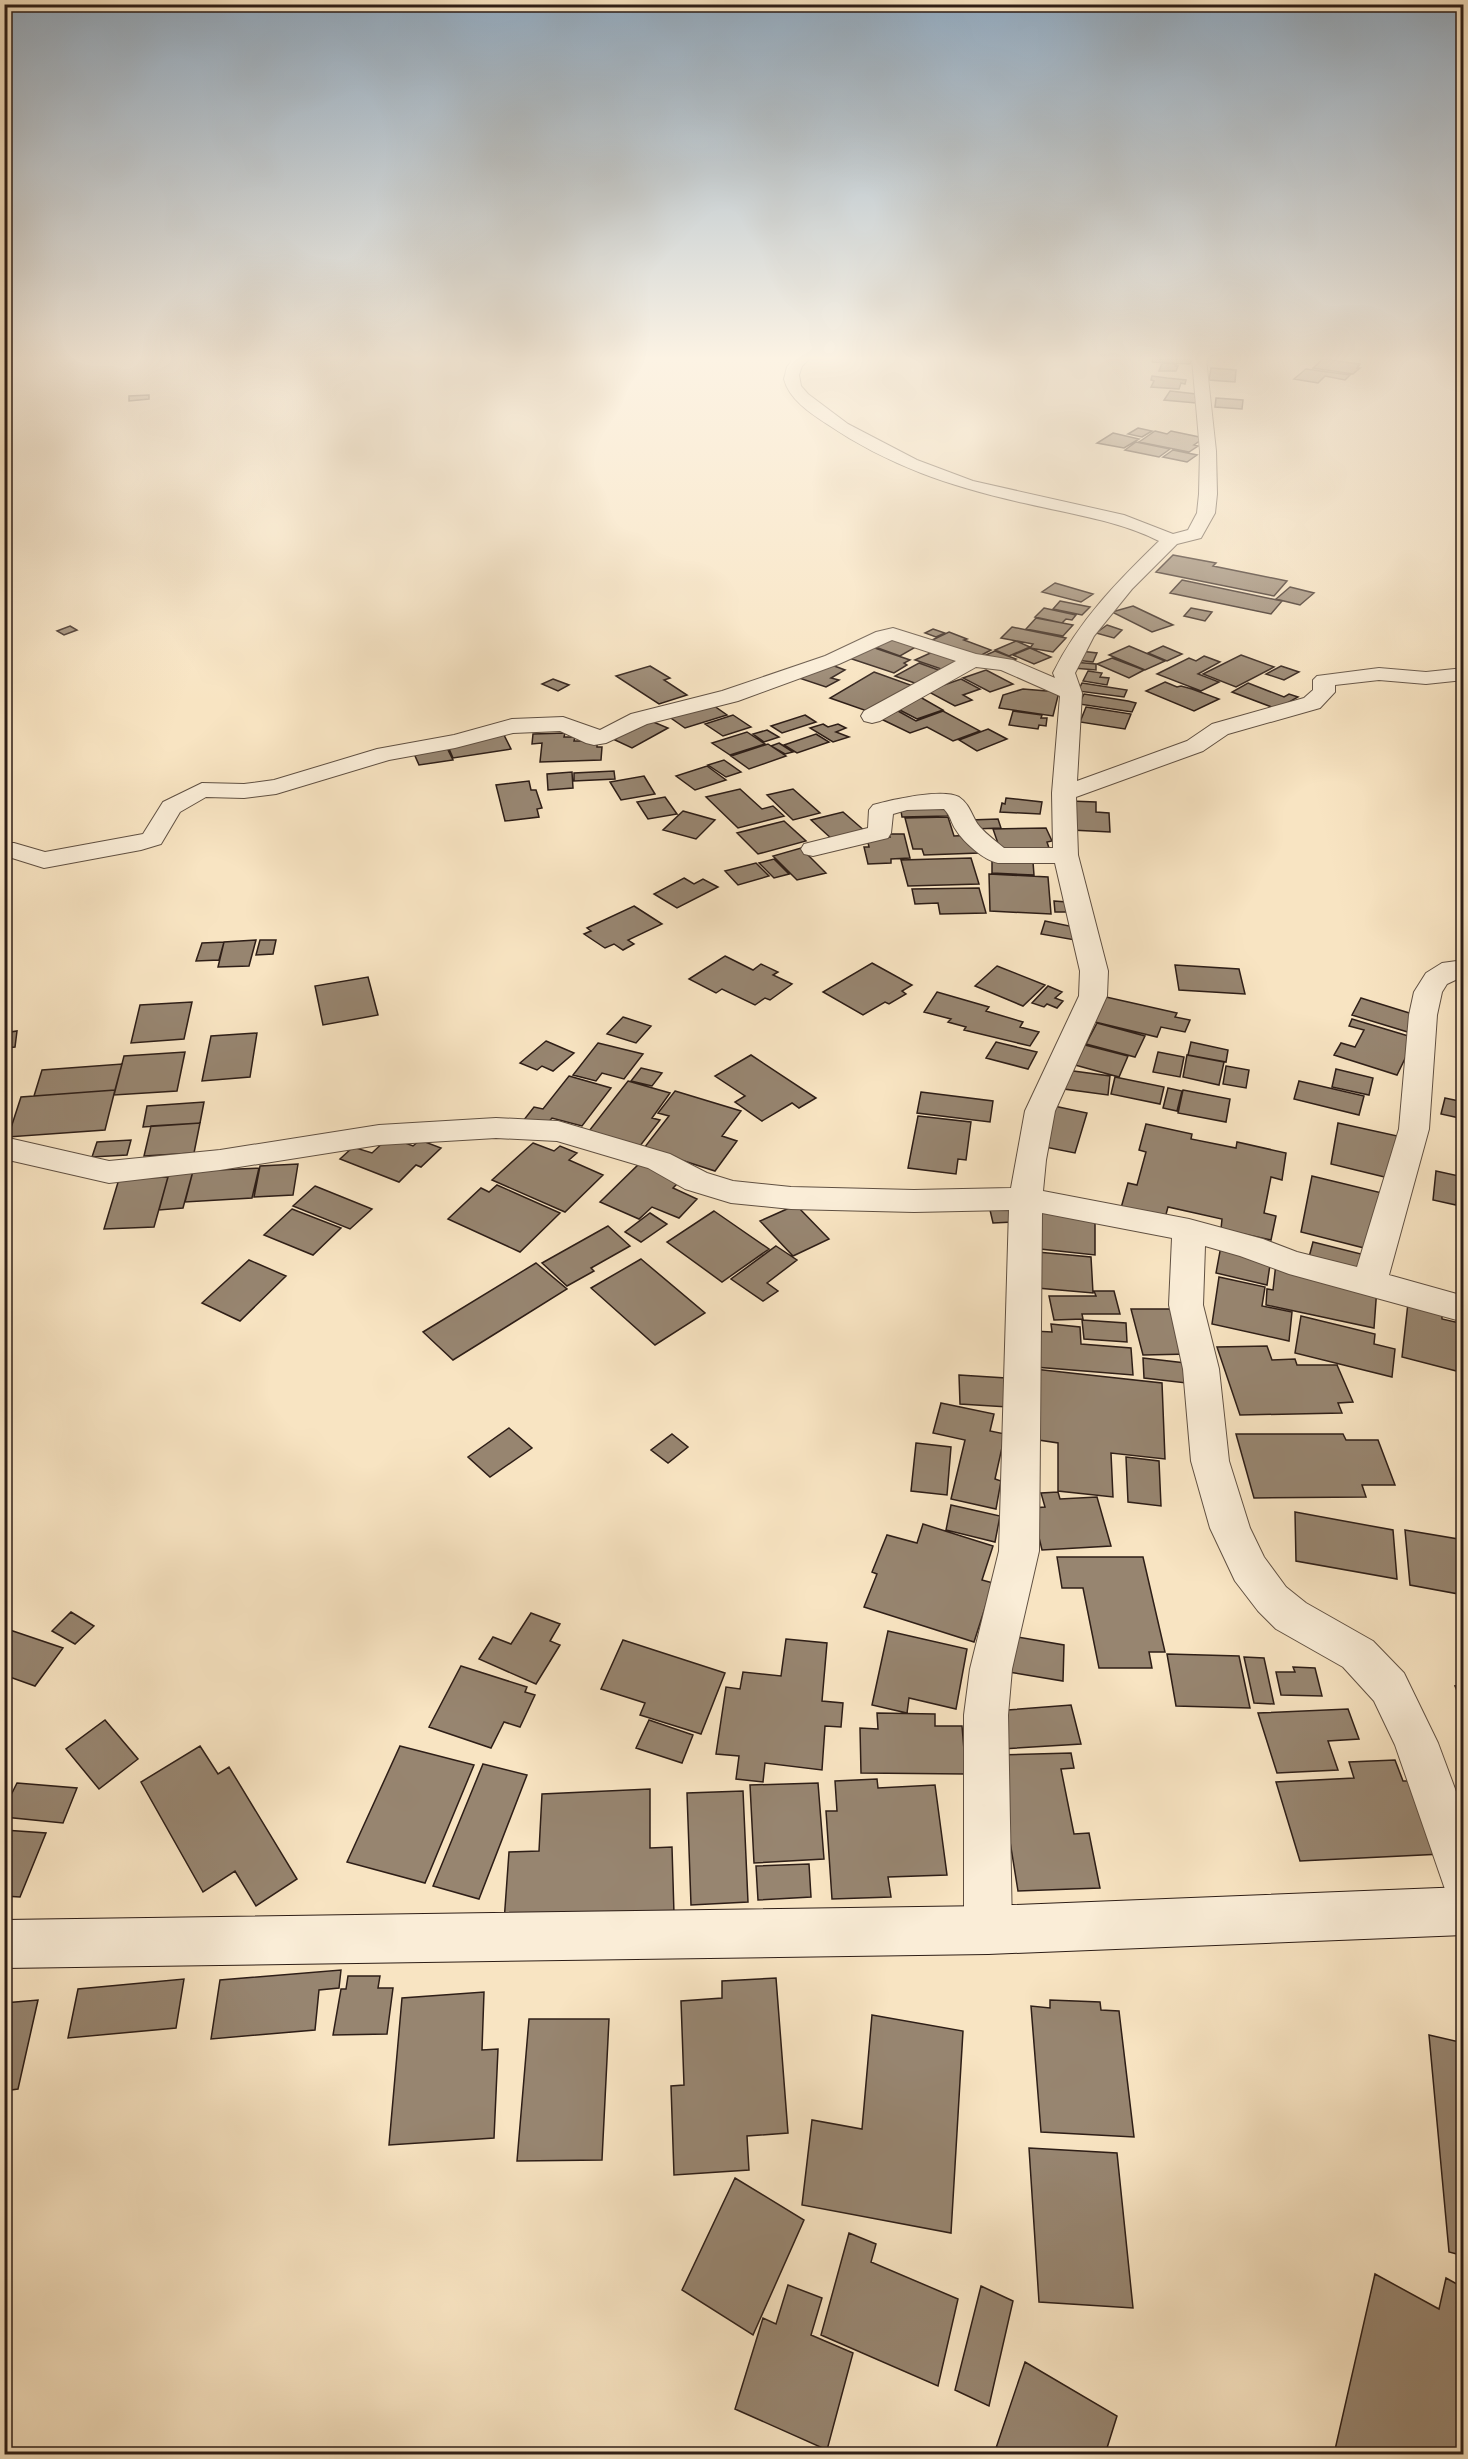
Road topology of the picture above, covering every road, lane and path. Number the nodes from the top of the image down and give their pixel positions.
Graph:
1 (934, 474) edge
2 (1207, 474) edge
3 (1171, 540) junction
4 (973, 660) junction
5 (1464, 674) edge
6 (1071, 693) junction
7 (872, 716) dead end
8 (1064, 793) junction
9 (813, 849) dead end
10 (4, 851) edge
11 (1066, 855) junction
12 (1464, 968) edge
13 (4, 1147) edge
14 (1026, 1199) junction
15 (1189, 1230) junction
16 (1370, 1282) junction
17 (1464, 1310) edge
18 (1464, 1879) edge
19 (1464, 1911) edge
20 (988, 1930) junction
21 (4, 1944) edge

1 - 3 street
2 - 3 street
3 - 6 street
4 - 6 street
4 - 7 street
4 - 10 street
5 - 8 street
6 - 8 street
8 - 11 street
9 - 11 street
11 - 14 street
12 - 16 street
13 - 14 street
14 - 15 street
14 - 20 street
15 - 16 street
15 - 18 street
16 - 17 street
19 - 20 street
20 - 21 street

